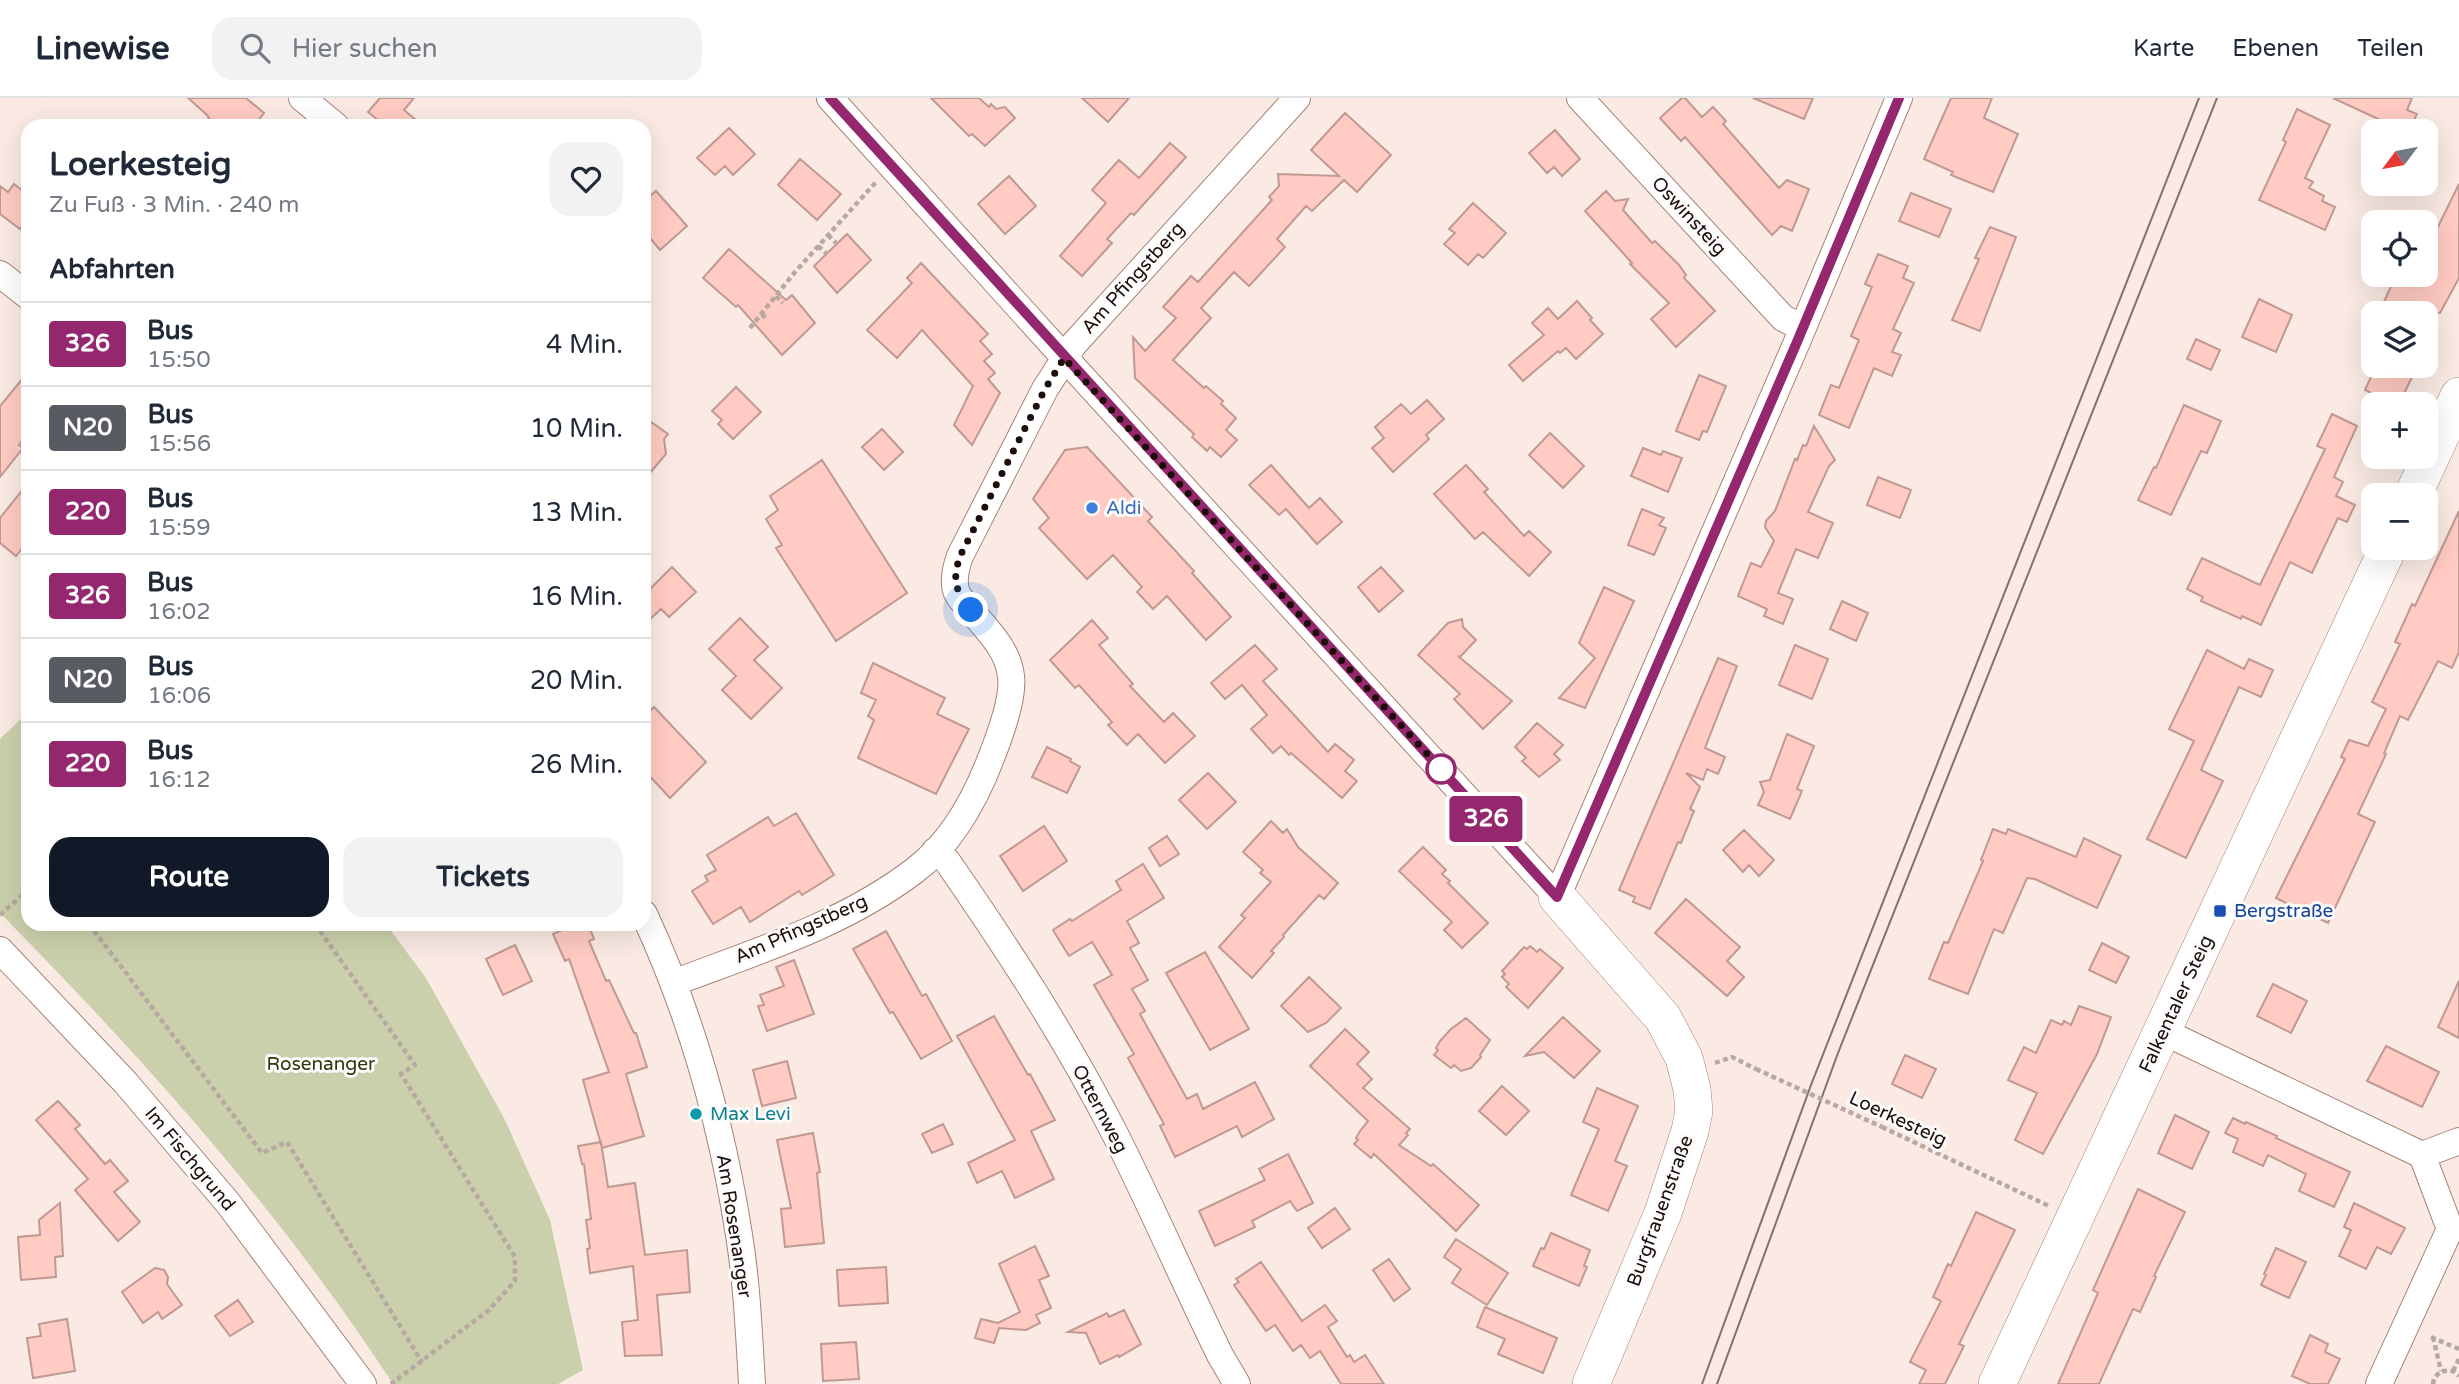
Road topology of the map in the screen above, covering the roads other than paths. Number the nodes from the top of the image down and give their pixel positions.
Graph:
1 (302, 98) edge
2 (830, 98) edge
3 (1297, 98) edge
4 (1580, 98) edge
5 (1899, 98) edge
6 (328, 119) edge
7 (0, 274) edge
8 (21, 290) edge
9 (1803, 328) junction
10 (1064, 358) junction
11 (2455, 415) edge
12 (2419, 483) edge
13 (2382, 560) edge
14 (935, 851) junction
15 (1557, 897) junction
16 (651, 931) edge
17 (4, 964) edge
18 (673, 983) junction
19 (2162, 1031) junction
20 (2459, 1141) edge
21 (2422, 1155) junction
22 (2455, 1228) edge
23 (363, 1384) edge
24 (752, 1384) edge
25 (1237, 1384) edge
26 (1591, 1384) edge
27 (1997, 1384) edge
28 (2379, 1384) edge

1 - 6 street
2 - 10 street, Burgfrauenstraße
3 - 10 street, Am Pfingstberg
4 - 9 street, Oswinsteig
5 - 9 street
7 - 8 street
9 - 15 street
10 - 14 street, Am Pfingstberg
10 - 15 street, Burgfrauenstraße
11 - 12 street
13 - 19 street, Falkentaler Steig
14 - 18 street, Am Pfingstberg
14 - 25 street, Otternweg
15 - 26 street, Burgfrauenstraße
16 - 18 street, Am Rosenanger
17 - 23 street, Im Fischgrund
18 - 24 street, Am Rosenanger
19 - 21 street
19 - 27 street, Falkentaler Steig
20 - 21 street
21 - 22 street
22 - 28 street

